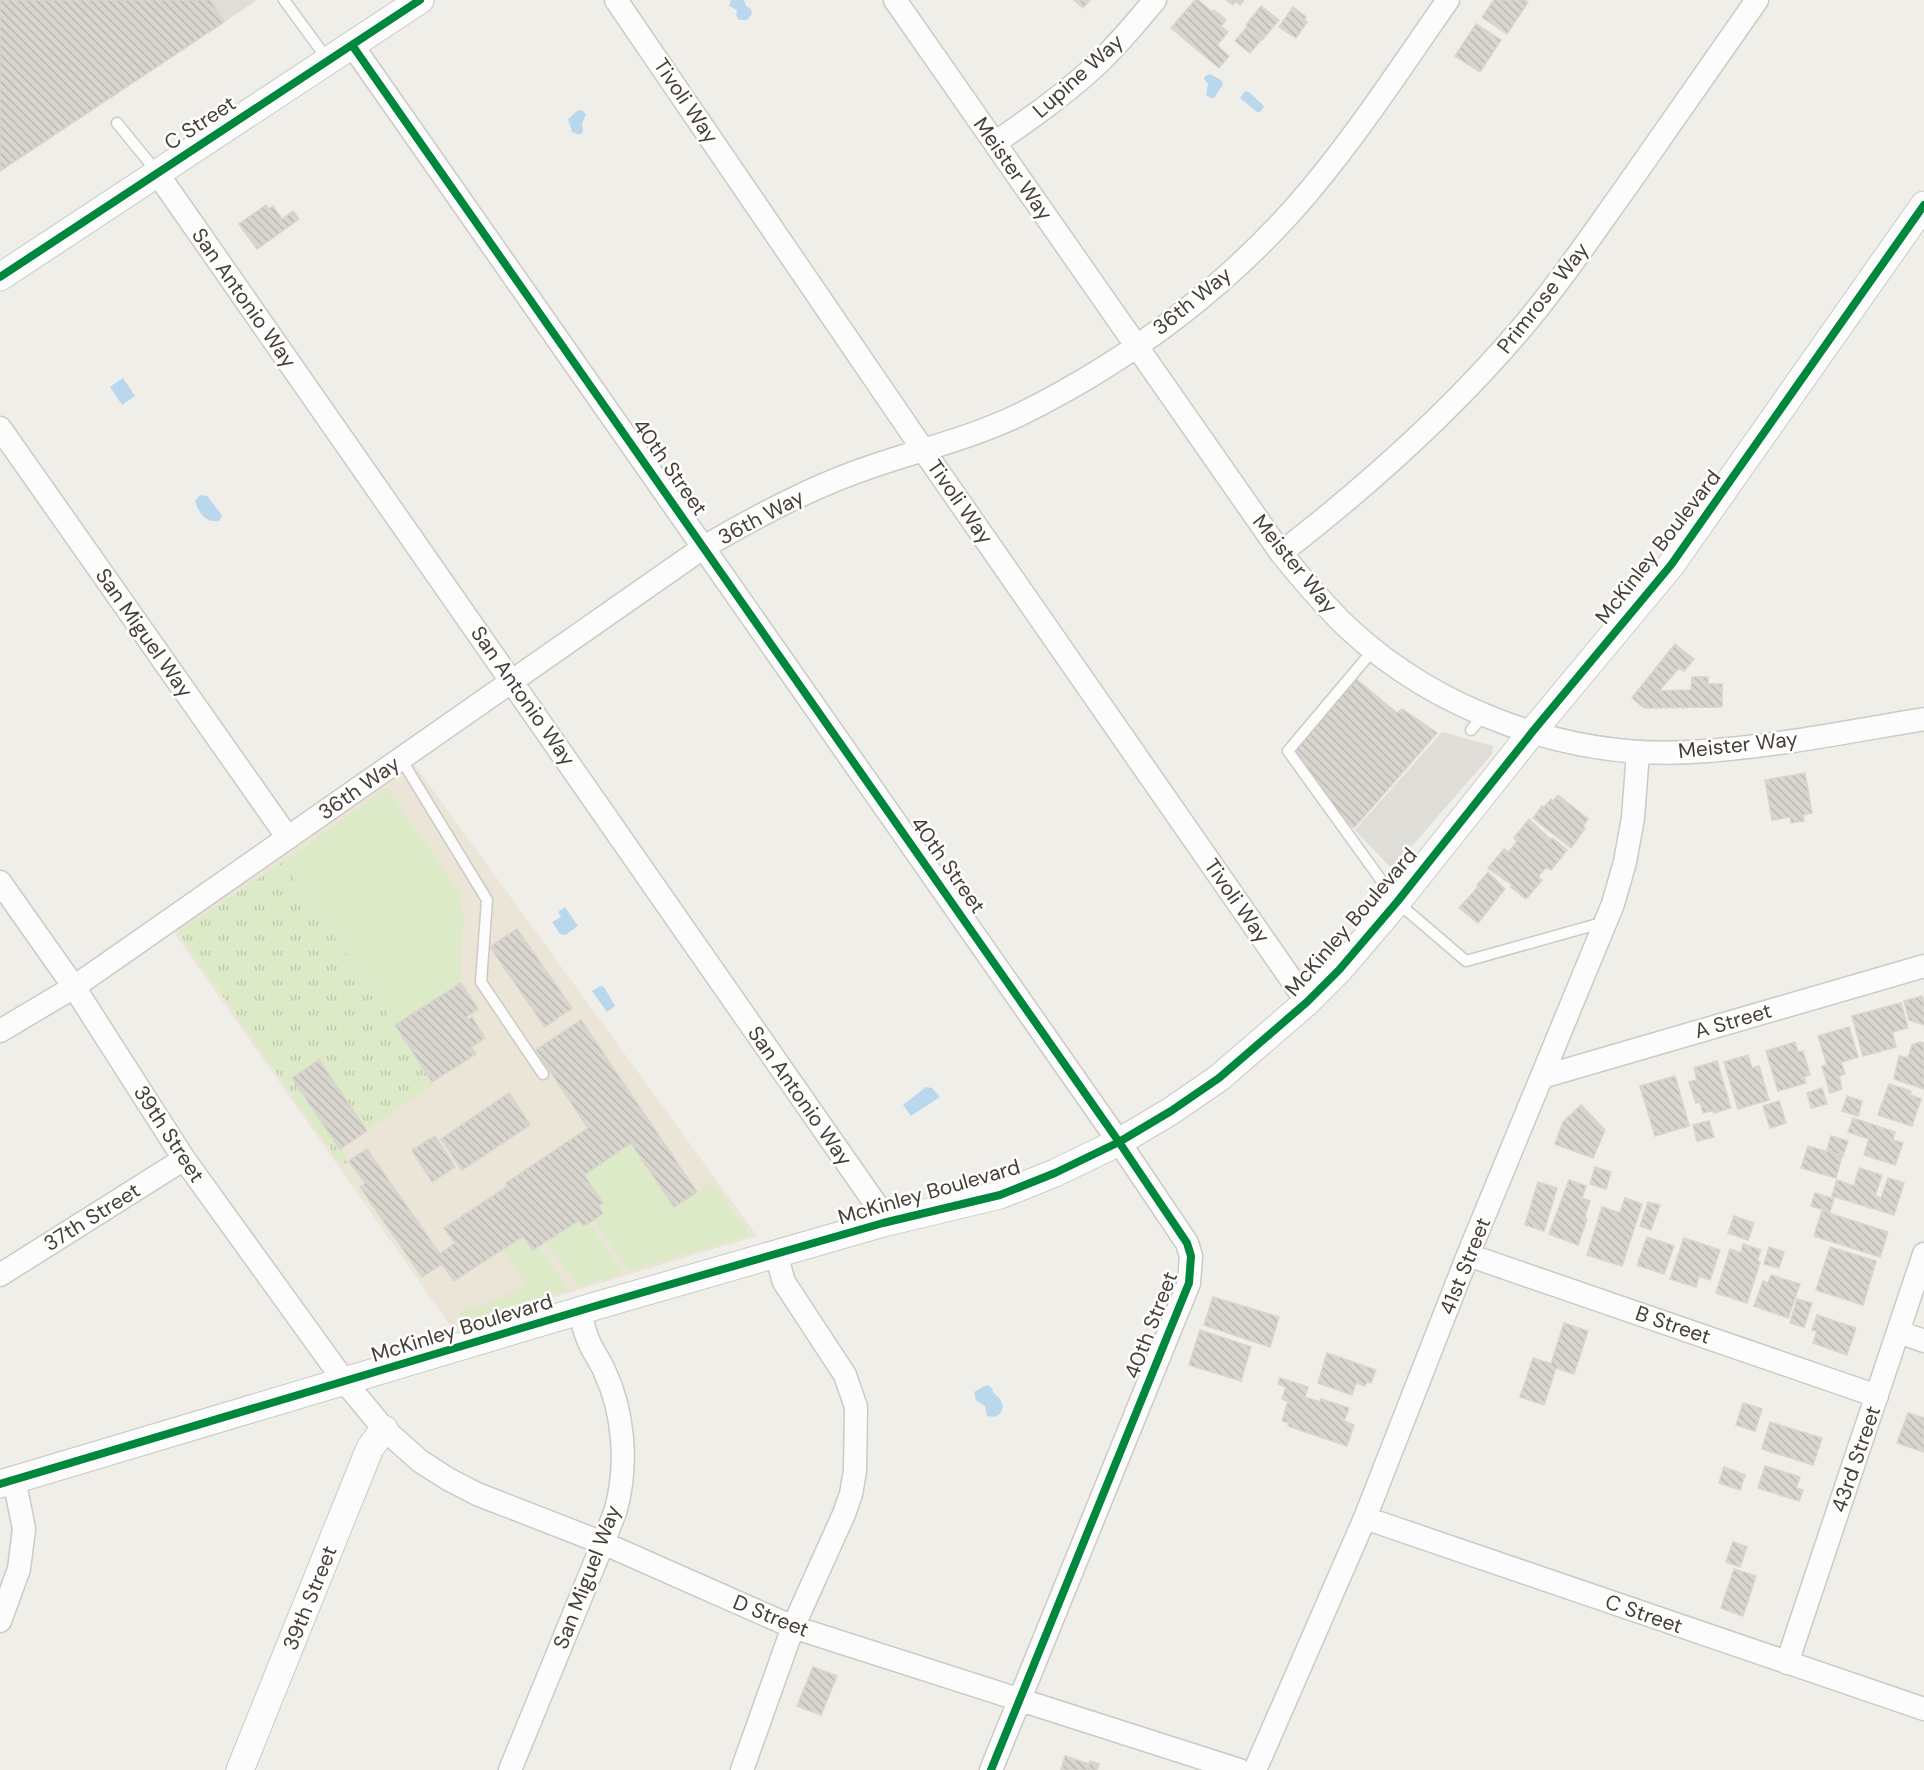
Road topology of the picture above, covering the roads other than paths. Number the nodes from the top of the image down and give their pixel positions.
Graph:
1 (284, 0) edge
2 (420, 0) edge
3 (616, 0) edge
4 (895, 0) edge
5 (1155, 0) edge
6 (1448, 0) edge
7 (1757, 0) edge
8 (352, 45) junction
9 (328, 60) junction
10 (117, 123) dead end
11 (994, 142) junction
12 (157, 173) junction
13 (1924, 205) edge
14 (0, 277) edge
15 (1136, 346) junction
16 (0, 428) edge
17 (924, 451) junction
18 (704, 547) junction
19 (1281, 553) junction
20 (1374, 650) junction
21 (512, 681) junction
22 (1924, 719) edge
23 (1533, 731) junction
24 (1638, 752) junction
25 (400, 759) junction
26 (288, 838) junction
27 (0, 882) edge
28 (1397, 902) junction
29 (1605, 922) junction
30 (1924, 966) edge
31 (74, 987) junction
32 (1307, 1002) junction
33 (0, 1031) edge
34 (543, 1074) dead end
35 (1542, 1077) junction
36 (1119, 1142) junction
37 (184, 1159) junction
38 (883, 1223) junction
39 (776, 1254) junction
40 (1924, 1254) edge
41 (1468, 1255) junction
42 (0, 1275) edge
43 (579, 1311) junction
44 (1899, 1332) junction
45 (1924, 1341) edge
46 (345, 1382) junction
47 (1877, 1395) junction
48 (384, 1429) junction
49 (7, 1481) edge
50 (1365, 1518) junction
51 (603, 1544) junction
52 (0, 1621) edge
53 (793, 1627) junction
54 (1787, 1662) junction
55 (1020, 1699) junction
56 (1922, 1703) edge
57 (240, 1770) edge
58 (510, 1770) edge
59 (742, 1770) edge
60 (991, 1770) edge
61 (1239, 1770) edge
62 (1255, 1770) edge

1 - 9 lane
2 - 8 street, C Street
3 - 17 street, Tivoli Way
4 - 11 street, Meister Way
5 - 11 street, Lupine Way
6 - 15 street, 36th Way
7 - 19 street, Primrose Way
8 - 9 street, C Street
8 - 18 street, 40th Street
9 - 12 street, C Street
10 - 12 lane
11 - 15 street, Meister Way
12 - 14 street, C Street
12 - 21 street, San Antonio Way
13 - 23 street, McKinley Boulevard
15 - 17 street, 36th Way
15 - 19 street, Meister Way
16 - 26 street, San Miguel Way
17 - 18 street, 36th Way
17 - 32 street, Tivoli Way
18 - 21 street, 36th Way
18 - 36 street, 40th Street
19 - 20 street, Meister Way
20 - 23 street, Meister Way
20 - 28 lane
21 - 25 street, 36th Way
21 - 38 street, San Antonio Way
22 - 24 street, Meister Way
23 - 24 street, Meister Way
23 - 28 street, McKinley Boulevard
24 - 29 street, 41st Street
25 - 26 street, 36th Way
25 - 34 lane
26 - 31 street, 36th Way
27 - 31 street, 39th Street
28 - 29 lane
28 - 32 street, McKinley Boulevard
29 - 35 street, 41st Street
30 - 35 street, A Street
31 - 33 street, 36th Way
31 - 37 street, 39th Street
32 - 36 street, McKinley Boulevard
35 - 41 street, 41st Street
36 - 38 street, McKinley Boulevard
36 - 55 street, 40th Street
37 - 42 street, 37th Street
37 - 46 street, 39th Street
38 - 39 street, McKinley Boulevard
39 - 43 street, McKinley Boulevard
39 - 53 street
40 - 44 street, 43rd Street
41 - 47 street, B Street
41 - 50 street, 41st Street
43 - 46 street, McKinley Boulevard
43 - 51 street, San Miguel Way
44 - 45 street
44 - 47 street, 43rd Street
46 - 48 street, D Street
46 - 49 street, McKinley Boulevard
47 - 54 street, 43rd Street
48 - 51 street, D Street
48 - 57 street, 39th Street
49 - 52 street
50 - 54 street, C Street
50 - 62 street, 41st Street
51 - 53 street, D Street
51 - 58 street, San Miguel Way
53 - 55 street, D Street
53 - 59 street
54 - 56 street, C Street
55 - 60 street, 40th Street
55 - 61 street, D Street

